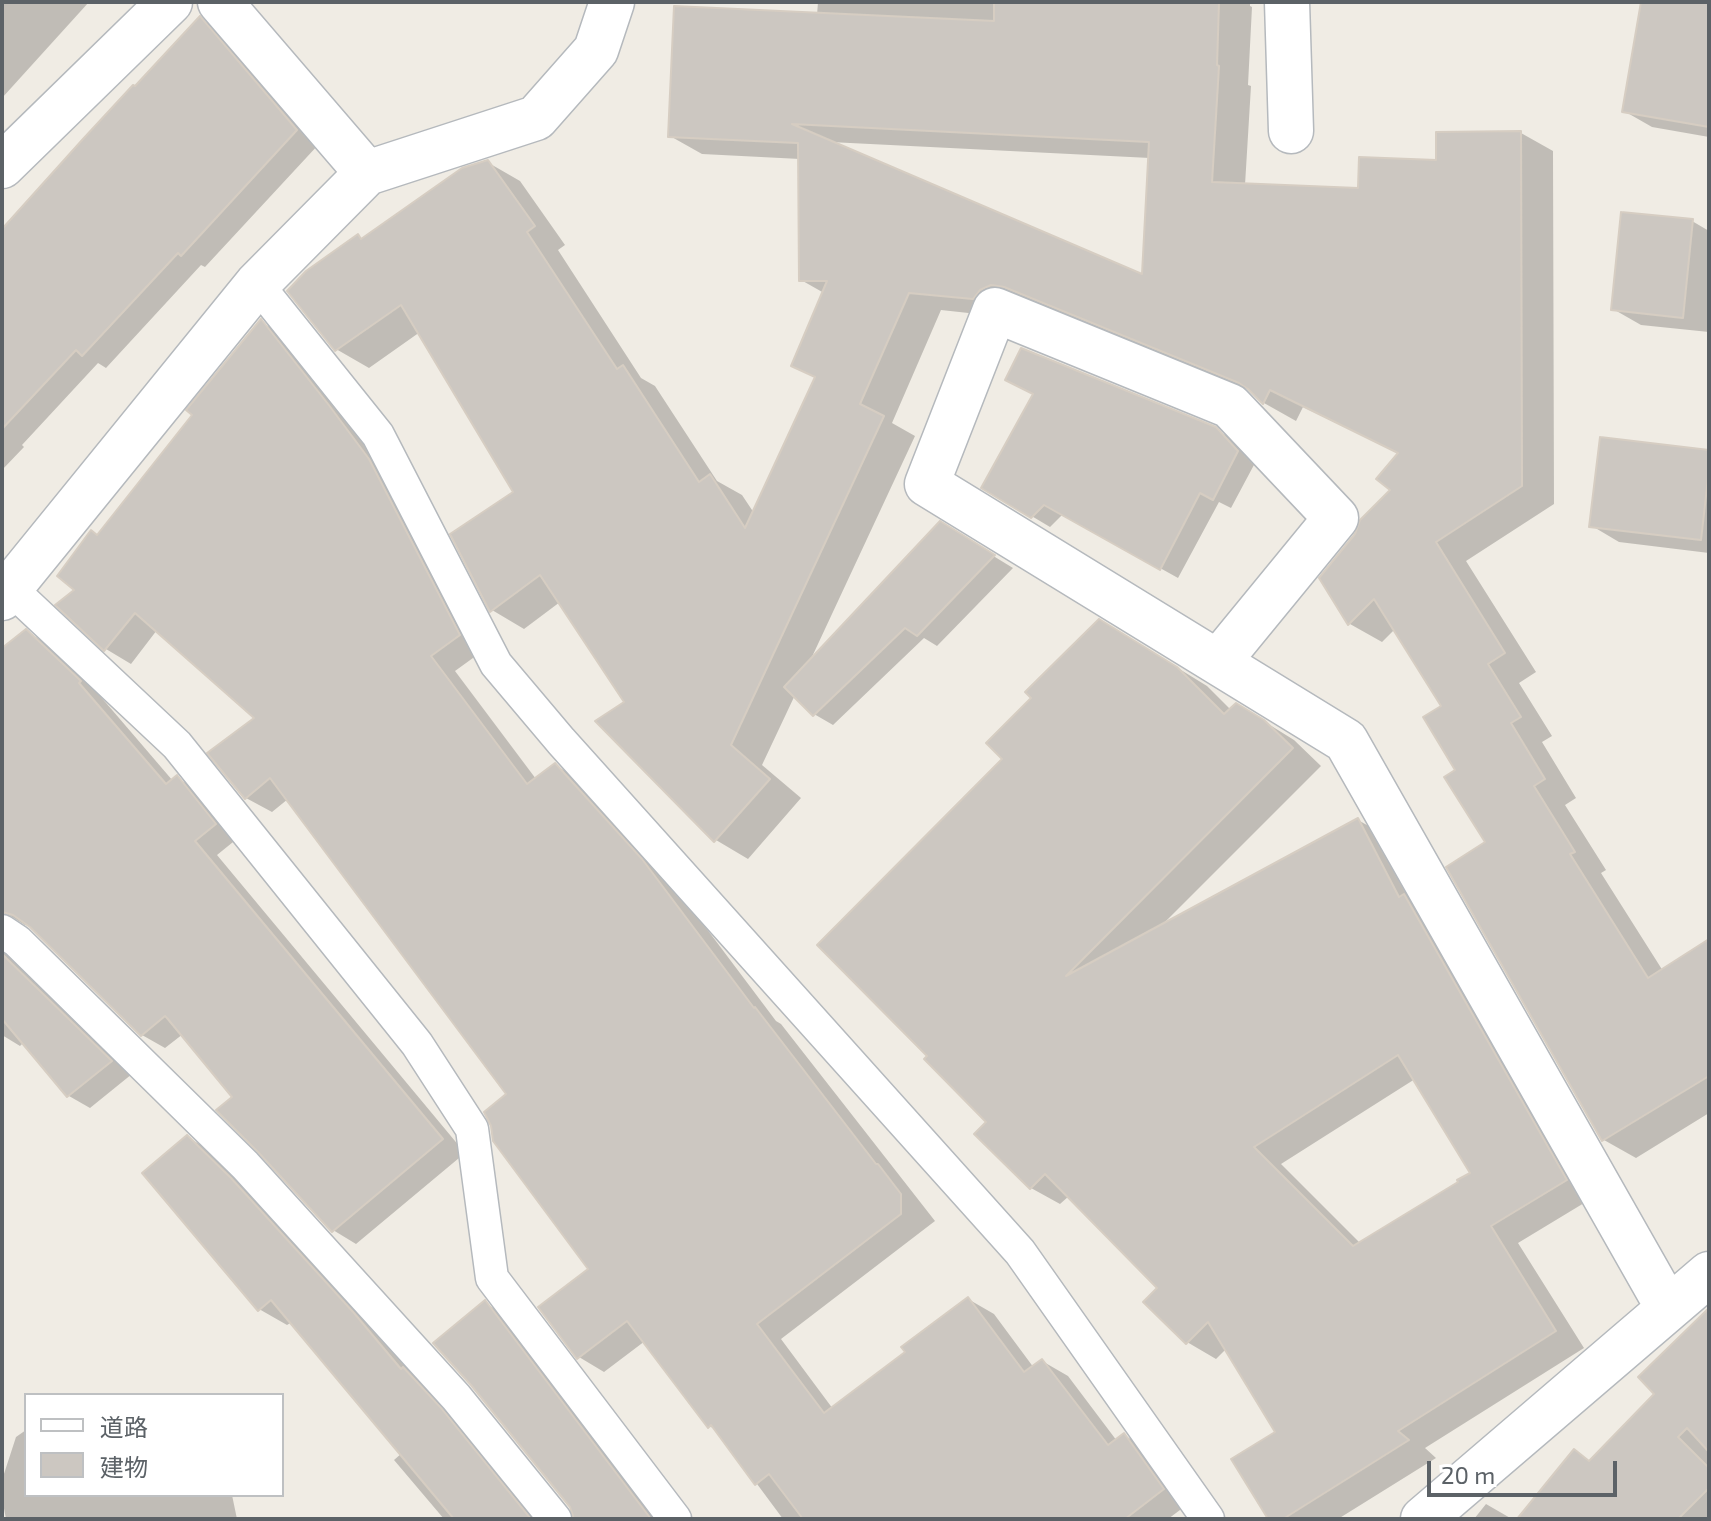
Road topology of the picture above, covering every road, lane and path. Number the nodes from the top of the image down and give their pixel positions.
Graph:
1 (170, 2) edge
2 (220, 2) edge
3 (612, 2) edge
4 (1287, 2) edge
5 (1291, 131) dead end
6 (2, 166) edge
7 (367, 173) junction
8 (257, 284) junction
9 (6, 593) edge
10 (1218, 662) junction
11 (2, 931) edge
12 (1709, 1274) edge
13 (1668, 1308) junction
14 (555, 1519) edge
15 (675, 1519) edge
16 (1208, 1519) edge
17 (1423, 1519) edge

1 - 6 street
2 - 7 street
3 - 7 street
4 - 5 street
7 - 8 street
8 - 9 street
8 - 16 lane
9 - 15 lane
10 - 10 street
10 - 13 street
11 - 14 lane
12 - 13 street
13 - 17 street

